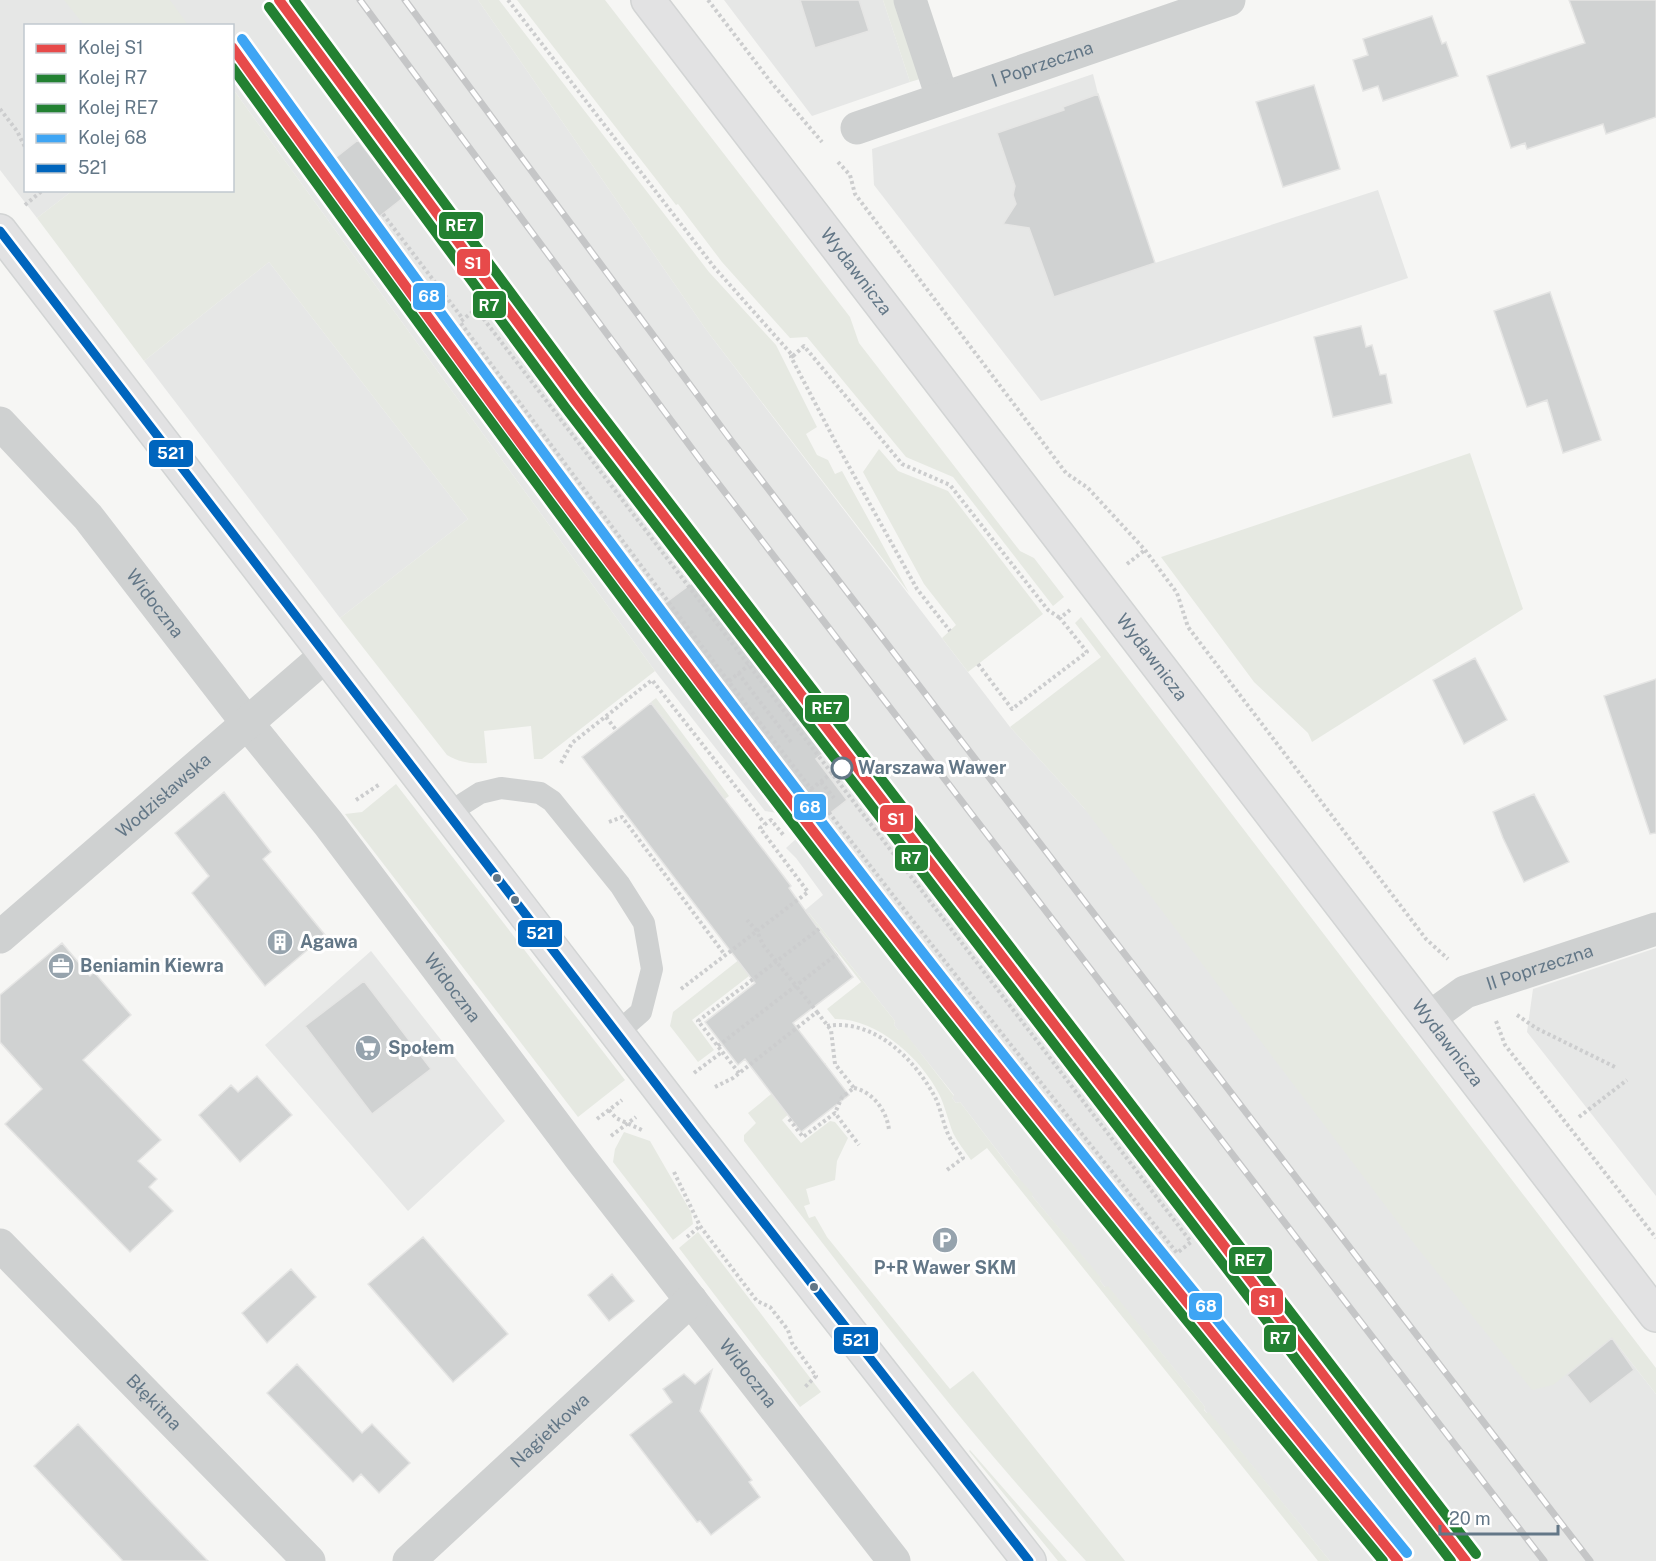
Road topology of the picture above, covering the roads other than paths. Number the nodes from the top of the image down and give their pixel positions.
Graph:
1 (648, 0) edge
2 (910, 0) edge
3 (1229, 0) edge
4 (942, 97) junction
5 (857, 128) dead end
6 (0, 231) edge
7 (0, 423) edge
8 (327, 656) junction
9 (247, 723) junction
10 (447, 814) junction
11 (1656, 930) edge
12 (0, 937) edge
13 (1429, 1018) junction
14 (617, 1034) junction
15 (0, 1245) edge
16 (691, 1300) junction
17 (1656, 1315) edge
18 (309, 1561) edge
19 (409, 1561) edge
20 (894, 1561) edge
21 (1029, 1561) edge

1 - 13 main road, Wydawnicza
2 - 4 street
3 - 4 street, I Poprzeczna
4 - 5 street, I Poprzeczna
6 - 8 main road
7 - 9 street, Widoczna
8 - 9 street, Wodzisławska
8 - 10 main road
9 - 12 street, Wodzisławska
9 - 16 street, Widoczna
10 - 14 main road
10 - 14 lane
11 - 13 street, II Poprzeczna
13 - 17 main road, Wydawnicza
14 - 21 main road
15 - 18 street, Błękitna
16 - 19 street, Nagietkowa
16 - 20 street, Widoczna

